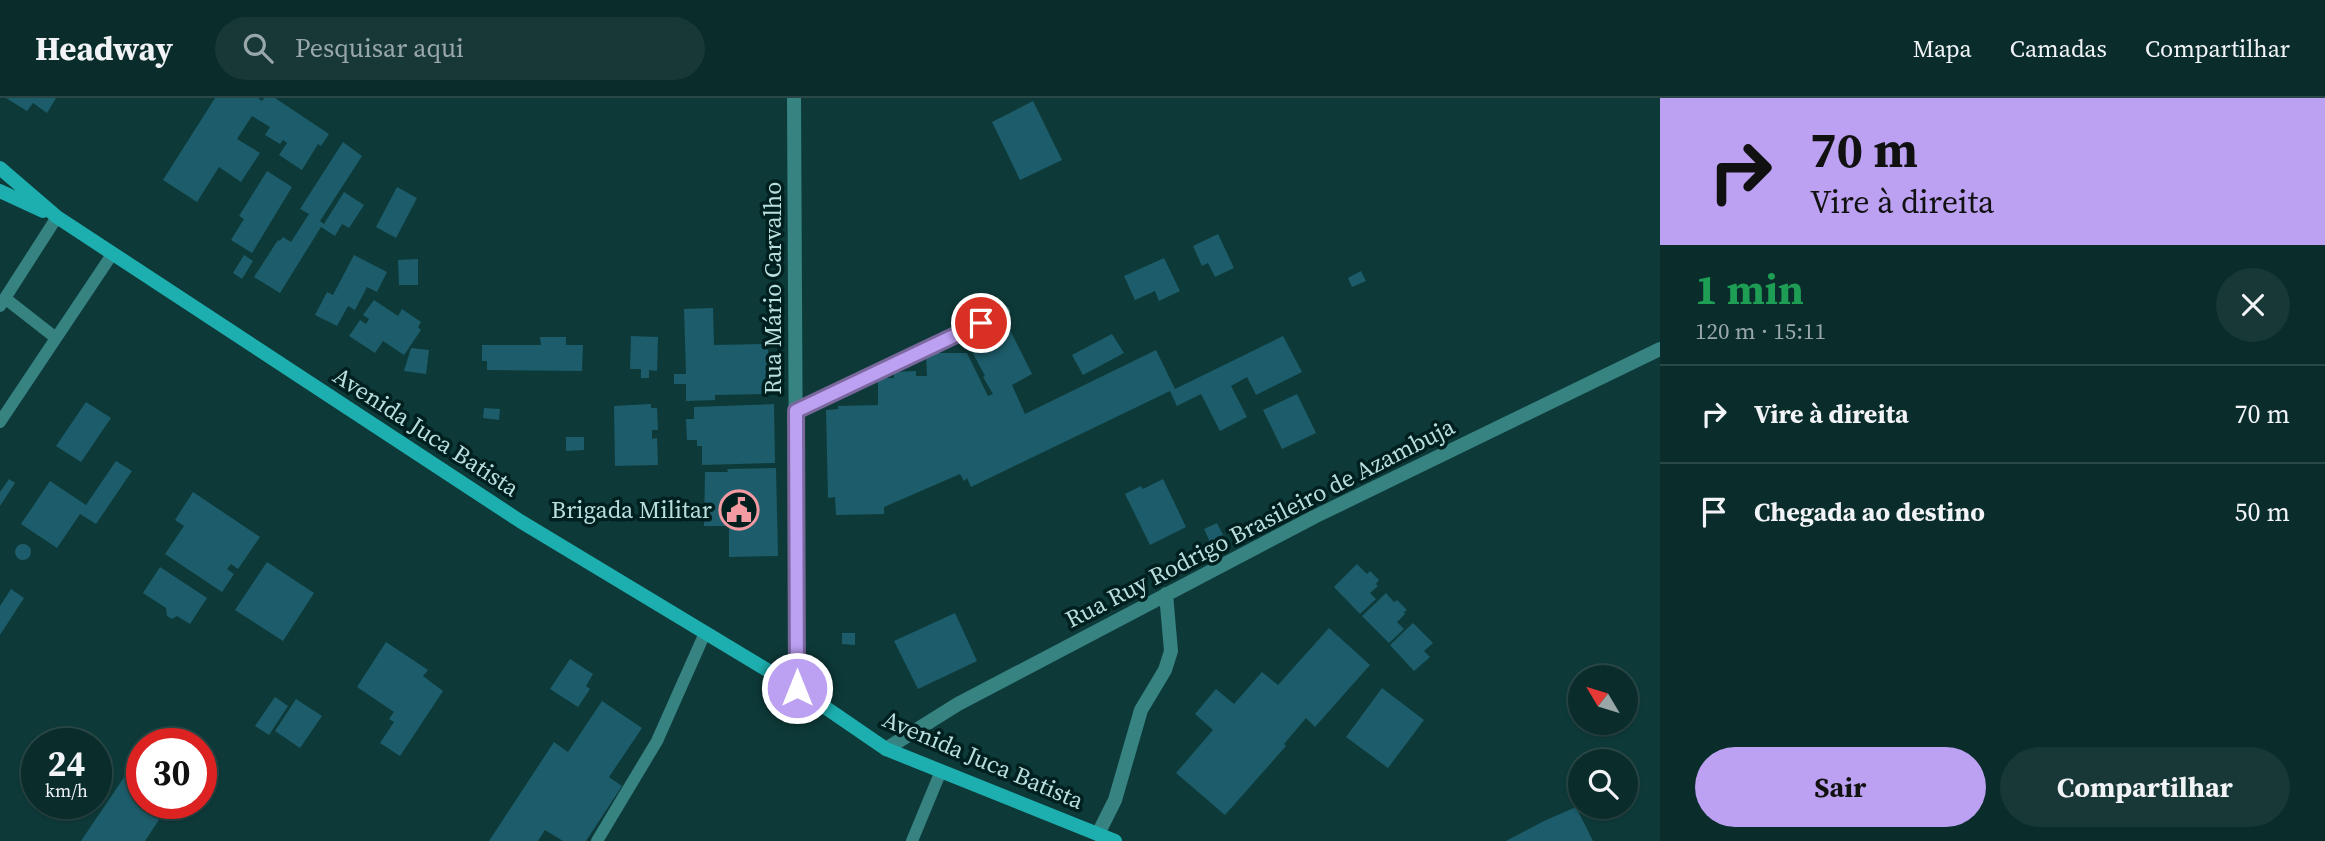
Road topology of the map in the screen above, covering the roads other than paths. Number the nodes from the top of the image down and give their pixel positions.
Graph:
1 (794, 98) edge
2 (0, 168) edge
3 (0, 191) edge
4 (57, 217) junction
5 (113, 253) junction
6 (3, 303) edge
7 (1004, 312) dead end
8 (56, 338) junction
9 (1660, 349) edge
10 (796, 411) junction
11 (0, 422) edge
12 (1167, 594) junction
13 (705, 633) junction
14 (797, 688) junction
15 (886, 748) junction
16 (941, 771) junction
17 (1098, 834) junction
18 (597, 841) edge
19 (912, 841) edge
20 (1115, 841) edge

1 - 10 street, Rua Mário Carvalho
2 - 4 main road, Avenida Juca Batista
3 - 4 main road, Avenida Juca Batista
4 - 5 main road, Avenida Juca Batista
4 - 6 lane
5 - 8 lane
5 - 13 main road, Avenida Juca Batista
6 - 8 lane
7 - 10 lane
8 - 11 lane
9 - 12 street, Rua Ruy Rodrigo Brasileiro de Azambuja
10 - 14 street, Rua Mário Carvalho
12 - 15 street, Rua Ruy Rodrigo Brasileiro de Azambuja
12 - 17 street
13 - 14 main road, Avenida Juca Batista
13 - 18 lane
14 - 15 main road, Avenida Juca Batista
15 - 16 main road, Avenida Juca Batista
16 - 17 main road, Avenida Juca Batista
16 - 19 lane
17 - 20 main road, Avenida Juca Batista

